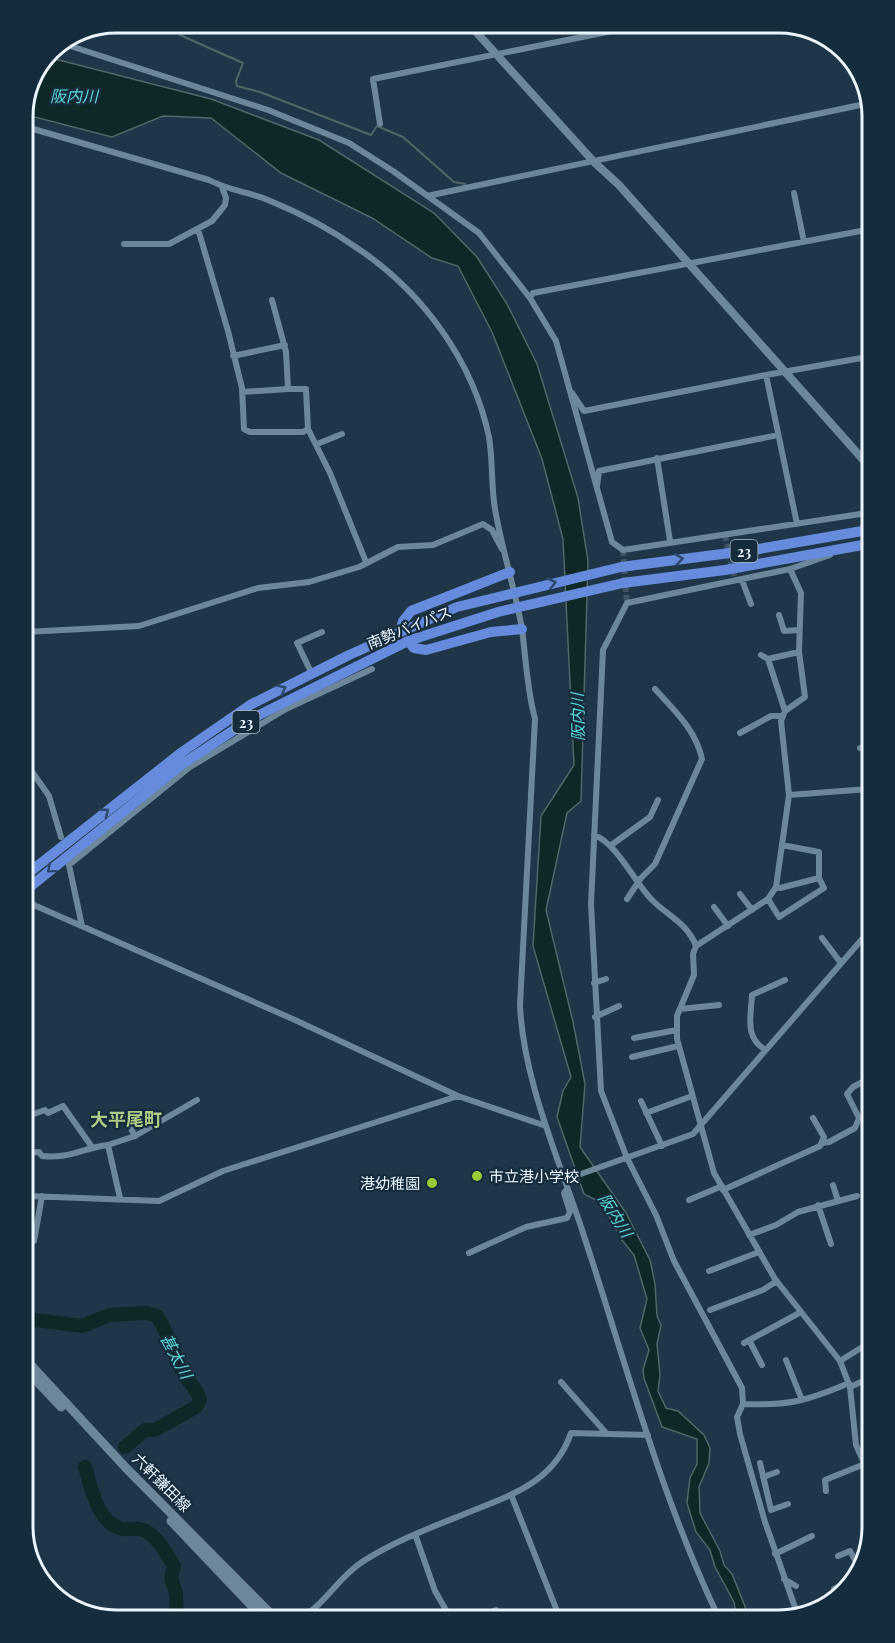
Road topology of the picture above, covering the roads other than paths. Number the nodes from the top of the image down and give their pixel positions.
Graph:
1 (477, 33) edge
2 (599, 33) edge
3 (71, 46) edge
4 (494, 53) junction
5 (861, 105) edge
6 (380, 124) dead end
7 (33, 129) edge
8 (594, 162) junction
9 (222, 187) junction
10 (795, 193) dead end
11 (426, 196) junction
12 (198, 229) junction
13 (862, 231) edge
14 (804, 242) junction
15 (123, 244) dead end
16 (687, 264) junction
17 (530, 298) junction
18 (272, 300) dead end
19 (285, 345) junction
20 (234, 356) junction
21 (862, 358) edge
22 (783, 372) junction
23 (766, 375) junction
24 (288, 388) junction
25 (569, 390) junction
26 (242, 392) junction
27 (308, 429) junction
28 (342, 434) dead end
29 (778, 435) junction
30 (317, 444) junction
31 (657, 458) junction
32 (862, 459) edge
33 (596, 490) junction
34 (862, 514) edge
35 (796, 524) junction
36 (862, 531) edge
37 (670, 541) junction
38 (862, 545) edge
39 (837, 549) junction
40 (504, 551) junction
41 (366, 562) junction
42 (790, 569) junction
43 (510, 572) junction
44 (742, 580) junction
45 (751, 604) dead end
46 (779, 615) dead end
47 (522, 629) junction
48 (799, 630) junction
49 (33, 632) edge
50 (322, 632) dead end
51 (400, 632) junction
52 (408, 641) junction
53 (800, 652) junction
54 (372, 669) dead end
55 (312, 674) junction
56 (655, 689) dead end
57 (784, 713) junction
58 (740, 733) dead end
59 (33, 773) edge
60 (862, 790) edge
61 (789, 795) junction
62 (658, 800) dead end
63 (594, 835) junction
64 (61, 837) dead end
65 (782, 845) junction
66 (610, 846) junction
67 (33, 869) edge
68 (819, 878) junction
69 (33, 884) edge
70 (638, 884) junction
71 (776, 887) junction
72 (740, 894) dead end
73 (627, 899) dead end
74 (768, 899) junction
75 (33, 905) edge
76 (714, 907) dead end
77 (752, 910) junction
78 (82, 926) junction
79 (728, 926) junction
80 (822, 938) dead end
81 (862, 939) edge
82 (696, 946) junction
83 (841, 963) junction
84 (606, 979) dead end
85 (785, 980) dead end
86 (594, 984) junction
87 (719, 1005) dead end
88 (619, 1006) dead end
89 (680, 1009) junction
90 (595, 1017) junction
91 (677, 1030) junction
92 (634, 1038) dead end
93 (678, 1046) junction
94 (766, 1050) junction
95 (632, 1058) dead end
96 (862, 1082) edge
97 (458, 1096) junction
98 (692, 1096) junction
99 (197, 1100) dead end
100 (640, 1101) dead end
101 (646, 1113) junction
102 (33, 1114) edge
103 (124, 1116) dead end
104 (813, 1118) dead end
105 (546, 1126) junction
106 (700, 1128) junction
107 (135, 1136) junction
108 (822, 1143) junction
109 (108, 1145) junction
110 (662, 1146) junction
111 (92, 1147) junction
112 (33, 1153) edge
113 (625, 1158) junction
114 (567, 1180) junction
115 (832, 1185) dead end
116 (723, 1188) junction
117 (567, 1189) junction
118 (33, 1196) edge
119 (42, 1196) junction
120 (857, 1196) dead end
121 (120, 1198) junction
122 (689, 1200) dead end
123 (838, 1201) junction
124 (818, 1206) junction
125 (749, 1235) junction
126 (33, 1242) edge
127 (831, 1244) dead end
128 (759, 1252) junction
129 (470, 1253) dead end
130 (709, 1271) dead end
131 (777, 1281) junction
132 (710, 1310) dead end
133 (801, 1312) junction
134 (862, 1347) edge
135 (786, 1360) dead end
136 (840, 1360) junction
137 (762, 1365) dead end
138 (33, 1367) edge
139 (33, 1377) edge
140 (862, 1380) edge
141 (561, 1382) dead end
142 (849, 1385) junction
143 (802, 1400) junction
144 (742, 1404) junction
145 (606, 1433) junction
146 (648, 1435) junction
147 (862, 1459) edge
148 (760, 1462) dead end
149 (862, 1465) edge
150 (777, 1472) dead end
151 (763, 1477) junction
152 (760, 1486) junction
153 (826, 1491) dead end
154 (512, 1497) junction
155 (788, 1504) dead end
156 (415, 1534) junction
157 (812, 1536) dead end
158 (776, 1554) junction
159 (838, 1556) dead end
160 (855, 1560) edge
161 (784, 1578) junction
162 (796, 1586) dead end
163 (795, 1608) edge
164 (255, 1610) edge
165 (267, 1610) edge
166 (314, 1610) edge
167 (446, 1610) edge
168 (557, 1610) edge
169 (715, 1610) edge

1 - 4 street
2 - 4 street
3 - 11 street
4 - 6 street
4 - 8 street
5 - 8 street
7 - 9 street
8 - 11 street
8 - 16 street
9 - 12 street
9 - 40 street
10 - 14 street
11 - 17 street
12 - 15 street
12 - 20 street
13 - 14 street
14 - 16 street
16 - 17 street
16 - 22 street
17 - 25 street
18 - 19 street
19 - 20 street
19 - 24 street
20 - 26 street
21 - 22 street
22 - 23 street
22 - 32 street
23 - 25 street
23 - 29 street
24 - 26 street
24 - 27 street
25 - 33 street
26 - 27 street
27 - 30 street
28 - 30 street
29 - 31 street
29 - 35 street
30 - 41 street
31 - 33 street
31 - 37 street
33 - 37 street
34 - 35 street
35 - 37 street
51 -> 36 highway, 南勢バイパス / 23
38 - 39 highway, 南勢バイパス / 23
39 - 42 street
39 - 52 highway, 南勢バイパス / 23
40 - 41 street
40 - 43 street
41 - 49 street
42 - 44 street
42 - 48 street
43 - 47 street
43 - 51 highway
44 - 45 street
44 - 63 street
46 - 48 street
47 - 52 highway
47 - 105 street
48 - 53 street
50 - 55 street
51 - 55 highway, 南勢バイパス / 23
52 -> 69 highway, 南勢バイパス / 23
53 - 57 street
53 - 57 street
54 - 78 street
67 -> 55 highway, 南勢バイパス / 23
56 - 70 street
57 - 58 street
57 - 61 street
59 - 64 street
60 - 61 street
61 - 65 street
62 - 66 street
63 - 66 street
63 - 86 street
65 - 68 street
65 - 71 street
66 - 70 street
68 - 71 street
68 - 74 street
70 - 73 street
70 - 82 street
71 - 74 street
72 - 77 street
74 - 77 street
75 - 78 street
76 - 79 street
77 - 79 street
78 - 97 street
79 - 82 street
80 - 83 street
81 - 83 street
82 - 89 street
83 - 94 street
84 - 86 street
85 - 94 street
86 - 90 street
87 - 89 street
88 - 90 street
89 - 91 street
90 - 113 street
91 - 92 street
91 - 93 street
93 - 95 street
93 - 98 street
94 - 106 street
96 - 108 street
97 - 105 street
97 - 121 street
98 - 101 street
98 - 106 street
99 - 107 street
100 - 101 street
101 - 110 street
102 - 111 street
103 - 107 street
104 - 108 street
105 - 114 street
106 - 110 street
106 - 116 street
107 - 109 street
108 - 116 street
109 - 111 street
109 - 121 street
110 - 113 street
111 - 112 street
113 - 114 street
113 - 144 street
114 - 117 street
115 - 123 street
116 - 122 street
116 - 125 street
117 - 129 street
117 - 146 street
118 - 119 street
119 - 121 street
119 - 126 street
120 - 123 street
123 - 124 street
124 - 125 street
124 - 127 street
125 - 128 street
128 - 130 street
128 - 131 street
131 - 132 street
131 - 133 street
133 - 136 street
133 - 137 street
134 - 136 street
135 - 143 street
136 - 142 street
138 - 165 main road, 六軒鎌田線
139 - 164 main road, 六軒鎌田線
140 - 142 street
141 - 145 street
142 - 143 street
142 - 147 street
143 - 144 street
144 - 152 street
145 - 146 street
145 - 154 street
146 - 169 street
148 - 151 street
149 - 153 street
150 - 151 street
151 - 152 street
152 - 155 street
152 - 158 street
154 - 156 street
154 - 168 street
156 - 166 street
156 - 167 street
157 - 158 street
158 - 161 street
159 - 160 street
161 - 162 street
161 - 163 street

